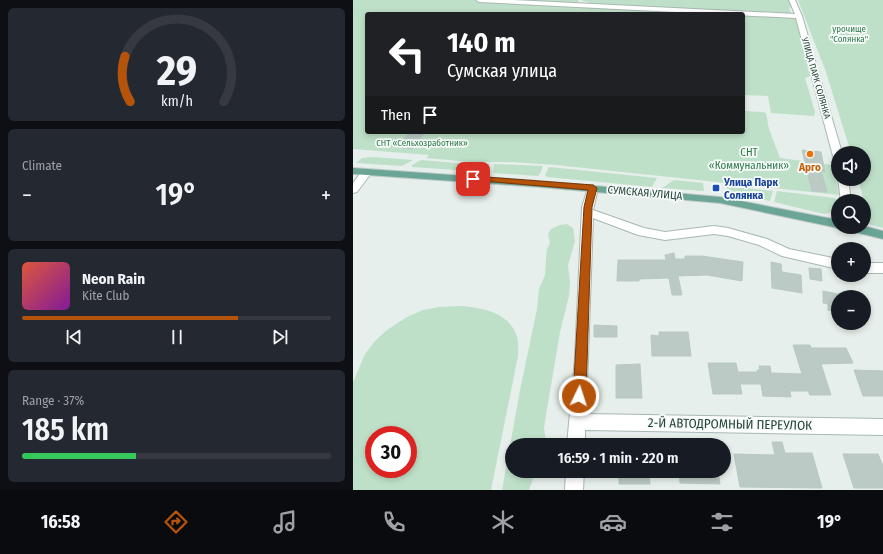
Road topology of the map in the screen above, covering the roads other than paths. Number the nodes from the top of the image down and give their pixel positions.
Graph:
1 (479, 0) edge
2 (792, 0) edge
3 (719, 12) edge
4 (745, 13) edge
5 (799, 16) junction
6 (835, 146) edge
7 (353, 171) edge
8 (367, 172) junction
9 (593, 188) junction
10 (353, 190) edge
11 (588, 212) junction
12 (831, 222) edge
13 (871, 232) edge
14 (883, 235) edge
15 (831, 263) edge
16 (871, 268) edge
17 (883, 268) edge
18 (578, 422) junction
19 (883, 427) edge
20 (577, 438) edge
21 (575, 478) edge
22 (574, 490) edge

1 - 3 street
2 - 5 street, УЛИЦА ПАРК СОЛЯНКА
4 - 5 street
5 - 6 street, УЛИЦА ПАРК СОЛЯНКА
7 - 8 main road, СУМСКАЯ УЛИЦА
8 - 9 main road, СУМСКАЯ УЛИЦА
8 - 10 street
9 - 11 street
9 - 12 main road, СУМСКАЯ УЛИЦА
11 - 15 street
11 - 18 street
13 - 14 main road
16 - 17 street
18 - 19 street, 2-Й АВТОДРОМНЫЙ ПЕРЕУЛОК
18 - 20 street
21 - 22 street

